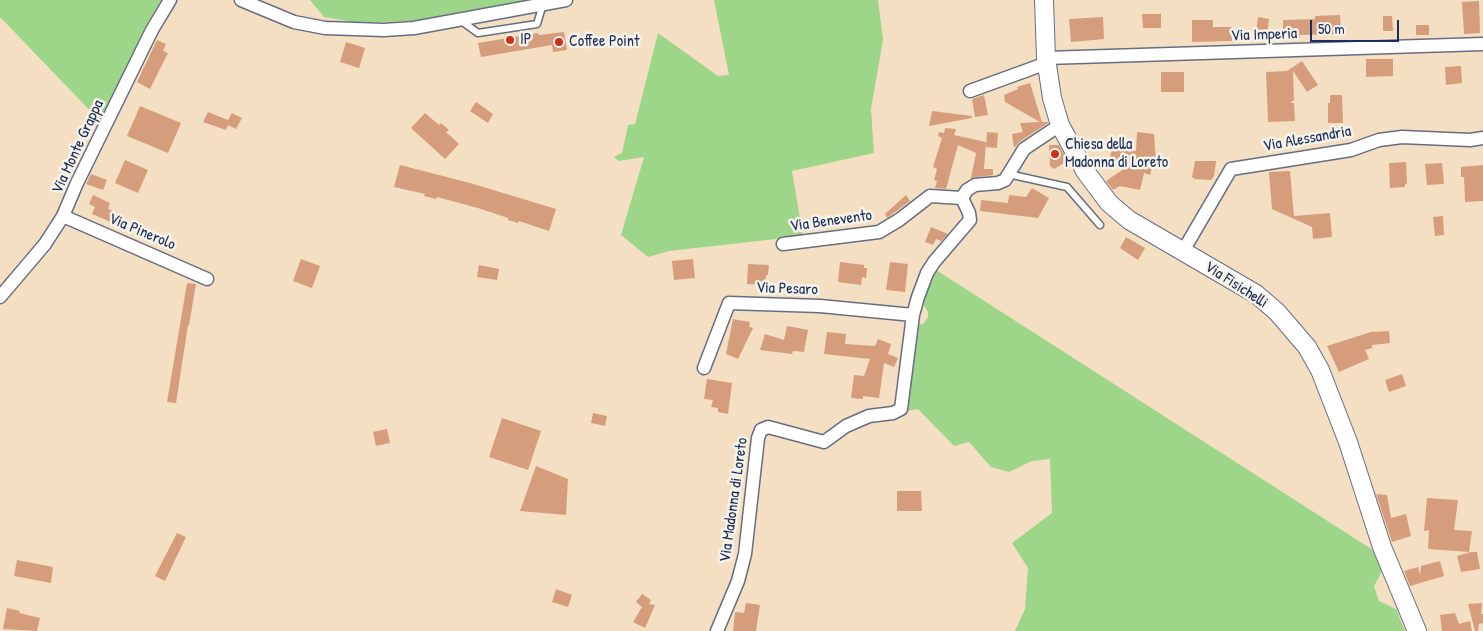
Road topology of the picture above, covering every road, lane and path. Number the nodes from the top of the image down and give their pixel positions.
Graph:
1 (170, 0) edge
2 (241, 0) edge
3 (566, 0) edge
4 (1044, 0) edge
5 (543, 4) junction
6 (459, 20) junction
7 (1483, 44) edge
8 (1047, 61) junction
9 (970, 91) dead end
10 (1060, 125) junction
11 (1483, 138) edge
12 (1008, 174) junction
13 (962, 198) junction
14 (63, 216) junction
15 (1100, 225) dead end
16 (783, 244) dead end
17 (1183, 251) junction
18 (207, 279) dead end
19 (0, 298) edge
20 (914, 315) junction
21 (704, 368) dead end
22 (717, 631) edge
23 (1417, 631) edge

1 - 14 street, Via Monte Grappa
2 - 6 street
3 - 5 street
4 - 8 main road, Via Fisichelli
5 - 6 street
5 - 6 lane
7 - 8 street, Via Imperia
8 - 9 street, Via Imperia
8 - 10 main road, Via Fisichelli
10 - 12 street
10 - 17 main road, Via Fisichelli
11 - 17 street, Via Alessandria
12 - 13 street
12 - 15 lane
13 - 16 street, Via Benevento
13 - 20 street, Via Madonna di Loreto
14 - 18 street, Via Pinerolo
14 - 19 street, Via Monte Grappa
17 - 23 main road, Via Fisichelli
20 - 21 street, Via Pesaro
20 - 22 street, Via Madonna di Loreto

